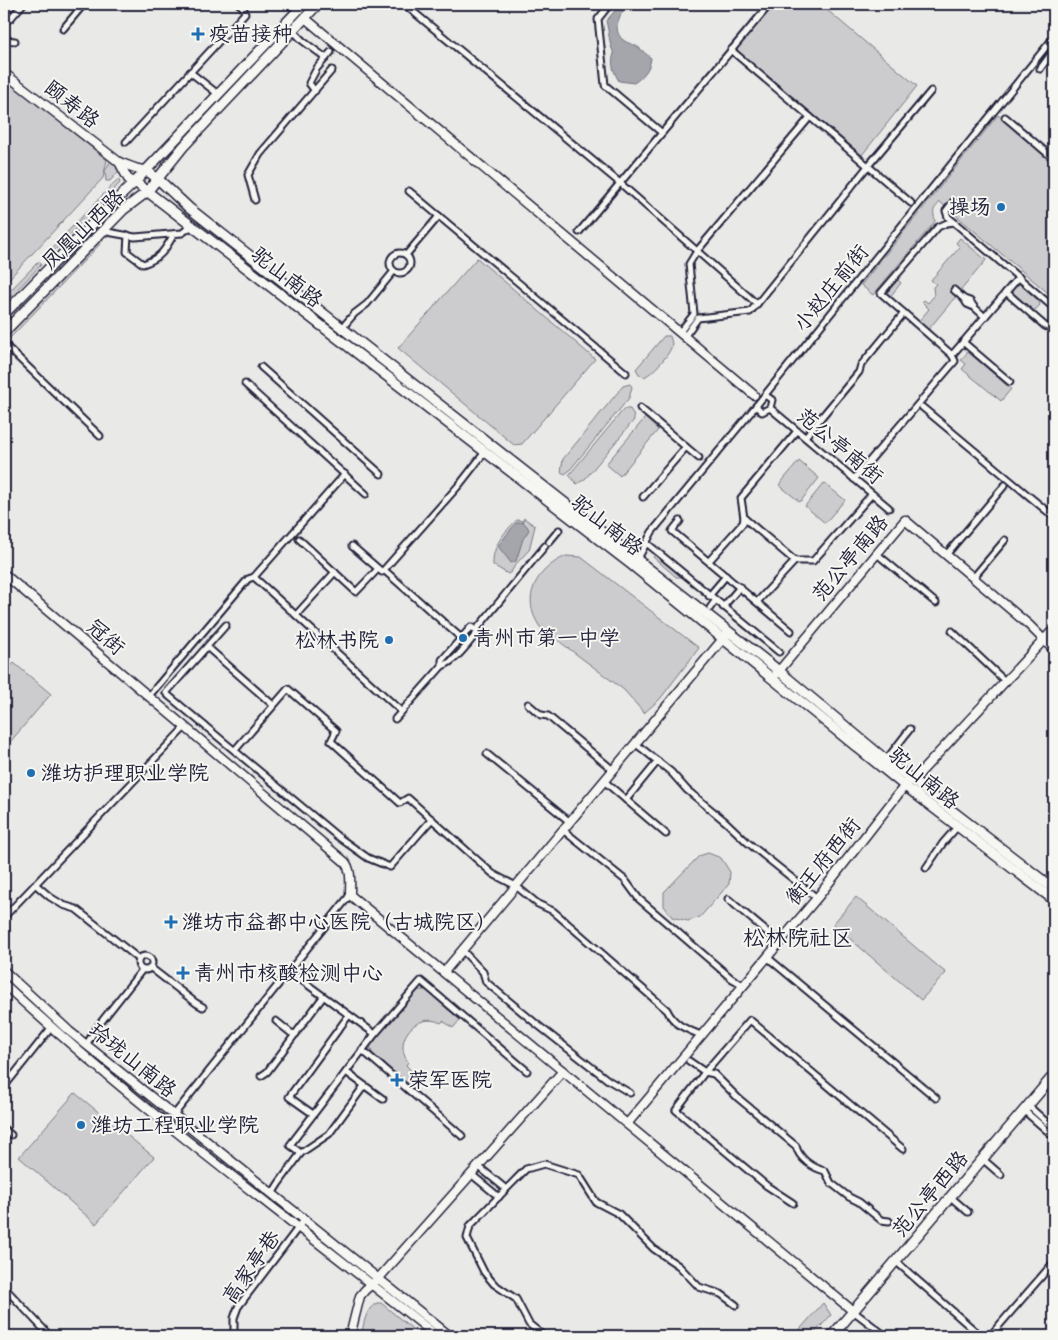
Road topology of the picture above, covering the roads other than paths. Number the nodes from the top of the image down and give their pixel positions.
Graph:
1 (23, 4) edge
2 (84, 4) edge
3 (239, 4) edge
4 (318, 4) edge
5 (404, 4) edge
6 (610, 4) edge
7 (770, 4) edge
8 (298, 6) edge
9 (305, 18) junction
10 (10, 19) dead end
11 (62, 29) dead end
12 (293, 31) junction
13 (1054, 37) edge
14 (4, 40) edge
15 (15, 41) dead end
16 (731, 50) junction
17 (1054, 50) edge
18 (331, 52) dead end
19 (326, 58) junction
20 (1040, 69) dead end
21 (332, 70) dead end
22 (190, 72) junction
23 (4, 73) edge
24 (315, 90) junction
25 (931, 91) dead end
26 (218, 94) junction
27 (810, 117) junction
28 (1005, 117) dead end
29 (661, 132) junction
30 (126, 142) dead end
31 (1054, 159) edge
32 (118, 162) junction
33 (868, 166) junction
34 (146, 170) junction
35 (158, 179) junction
36 (135, 182) junction
37 (620, 182) junction
38 (409, 191) dead end
39 (147, 192) junction
40 (255, 200) dead end
41 (953, 202) dead end
42 (911, 203) dead end
43 (439, 216) junction
44 (954, 222) junction
45 (193, 226) junction
46 (102, 232) junction
47 (579, 232) dead end
48 (174, 234) junction
49 (128, 235) junction
50 (697, 251) junction
51 (406, 255) junction
52 (394, 271) junction
53 (1019, 278) junction
54 (954, 290) dead end
55 (1006, 292) junction
56 (757, 304) junction
57 (1054, 308) edge
58 (904, 313) junction
59 (4, 314) edge
60 (985, 317) junction
61 (1054, 323) edge
62 (342, 328) junction
63 (4, 332) edge
64 (682, 335) junction
65 (963, 342) junction
66 (4, 344) edge
67 (952, 354) junction
68 (261, 367) dead end
69 (626, 373) dead end
70 (1010, 382) dead end
71 (245, 384) dead end
72 (754, 395) dead end
73 (765, 395) junction
74 (756, 406) junction
75 (922, 407) dead end
76 (640, 408) dead end
77 (770, 408) junction
78 (797, 431) junction
79 (100, 436) dead end
80 (805, 437) junction
81 (686, 447) junction
82 (484, 452) junction
83 (699, 458) dead end
84 (345, 474) junction
85 (381, 474) dead end
86 (854, 479) junction
87 (1005, 485) dead end
88 (366, 494) dead end
89 (872, 494) junction
90 (643, 498) dead end
91 (889, 508) dead end
92 (744, 518) junction
93 (1054, 518) edge
94 (680, 521) dead end
95 (559, 530) dead end
96 (299, 539) dead end
97 (1005, 540) dead end
98 (649, 545) dead end
99 (352, 546) dead end
100 (877, 554) junction
101 (946, 555) junction
102 (636, 560) junction
103 (709, 561) junction
104 (795, 561) junction
105 (381, 570) junction
106 (335, 572) junction
107 (4, 574) edge
108 (726, 576) junction
109 (254, 577) junction
110 (972, 578) junction
111 (740, 587) junction
112 (709, 596) junction
113 (716, 601) junction
114 (758, 602) junction
115 (936, 603) dead end
116 (723, 607) junction
117 (710, 608) dead end
118 (296, 615) junction
119 (226, 625) dead end
120 (1054, 629) edge
121 (476, 630) junction
122 (791, 631) dead end
123 (952, 631) dead end
124 (726, 635) junction
125 (461, 638) junction
126 (1044, 640) junction
127 (468, 644) junction
128 (206, 647) junction
129 (1054, 650) edge
130 (779, 652) dead end
131 (442, 666) junction
132 (776, 675) junction
133 (1007, 682) junction
134 (148, 697) junction
135 (528, 704) dead end
136 (274, 705) junction
137 (401, 711) junction
138 (395, 719) dead end
139 (185, 728) junction
140 (910, 729) dead end
141 (635, 743) junction
142 (235, 750) junction
143 (486, 754) dead end
144 (886, 760) junction
145 (658, 761) junction
146 (613, 770) junction
147 (604, 780) junction
148 (908, 783) junction
149 (626, 800) junction
150 (432, 819) junction
151 (570, 822) junction
152 (960, 823) junction
153 (563, 830) junction
154 (666, 834) dead end
155 (926, 868) dead end
156 (35, 884) junction
157 (516, 886) junction
158 (1054, 889) edge
159 (350, 895) junction
160 (817, 898) junction
161 (728, 900) dead end
162 (1054, 900) edge
163 (4, 917) edge
164 (779, 942) junction
165 (462, 950) junction
166 (767, 956) junction
167 (139, 959) junction
168 (151, 968) junction
169 (142, 970) junction
170 (4, 971) edge
171 (289, 971) junction
172 (444, 972) junction
173 (4, 984) edge
174 (743, 985) junction
175 (323, 997) junction
176 (203, 1007) dead end
177 (348, 1015) junction
178 (276, 1021) dead end
179 (52, 1028) junction
180 (296, 1034) junction
181 (375, 1034) junction
182 (701, 1035) junction
183 (86, 1045) junction
184 (362, 1050) junction
185 (689, 1061) dead end
186 (527, 1071) dead end
187 (563, 1071) junction
188 (346, 1072) junction
189 (705, 1072) junction
190 (1054, 1075) edge
191 (261, 1076) dead end
192 (1054, 1084) edge
193 (364, 1086) junction
194 (4, 1087) edge
195 (630, 1093) dead end
196 (936, 1098) dead end
197 (383, 1099) dead end
198 (1030, 1112) junction
199 (314, 1114) junction
200 (173, 1116) junction
201 (627, 1124) junction
202 (4, 1129) edge
203 (1053, 1132) edge
204 (11, 1135) dead end
205 (462, 1136) dead end
206 (903, 1149) dead end
207 (301, 1154) junction
208 (986, 1162) junction
209 (478, 1166) junction
210 (471, 1174) junction
211 (1001, 1175) dead end
212 (506, 1189) junction
213 (272, 1194) junction
214 (499, 1197) junction
215 (954, 1200) junction
216 (793, 1203) dead end
217 (968, 1212) dead end
218 (304, 1220) junction
219 (890, 1221) dead end
220 (299, 1227) junction
221 (1054, 1262) edge
222 (899, 1264) junction
223 (375, 1282) junction
224 (4, 1287) edge
225 (736, 1305) dead end
226 (855, 1312) junction
227 (974, 1330) dead end
228 (50, 1336) edge
229 (234, 1336) edge
230 (350, 1336) edge
231 (437, 1336) edge
232 (450, 1336) edge
233 (544, 1336) edge
234 (832, 1336) edge
235 (837, 1336) edge
236 (886, 1336) edge
237 (990, 1336) edge

1 - 10 street
2 - 11 street
3 - 22 street
4 - 9 main road, 凤凰山西路
5 - 37 street
6 - 29 street
7 - 16 street
8 - 26 main road, 凤凰山西路
9 - 12 main road, 凤凰山西路
9 - 64 street
12 - 19 street
12 - 35 main road, 凤凰山西路
13 - 73 street, 小赵庄前街
14 - 15 street
16 - 27 street
16 - 29 street
17 - 20 street
18 - 19 street
19 - 24 street
21 - 24 street
22 - 26 street
22 - 30 street
23 - 32 street, 颐寿路
24 - 40 street
25 - 33 street
26 - 34 main road, 凤凰山西路
27 - 33 street
27 - 50 street
28 - 31 street
29 - 37 street
32 - 34 street
32 - 36 street
33 - 42 street
33 - 56 street
34 - 35 main road, 驼山南路
34 - 36 main road, 凤凰山西路
35 - 39 main road, 凤凰山西路
35 - 62 main road, 驼山南路
36 - 39 main road, 驼山南路
36 - 59 main road, 凤凰山西路
37 - 47 street
37 - 50 street
38 - 43 street
39 - 45 main road, 驼山南路
39 - 46 main road, 凤凰山西路
41 - 44 street
43 - 51 street
43 - 69 street
44 - 53 street
44 - 58 street
45 - 48 street
45 - 82 main road, 驼山南路
46 - 49 street
46 - 63 main road, 凤凰山西路
48 - 49 street
48 - 49 street
50 - 56 street
50 - 64 street
51 - 52 street
51 - 52 street
52 - 62 street
53 - 55 street
53 - 57 street
54 - 60 street
55 - 60 street
55 - 61 street
56 - 64 street
58 - 67 street
58 - 80 street
60 - 65 street
62 - 102 main road, 驼山南路
64 - 72 street
65 - 67 street
65 - 70 street
66 - 79 street
67 - 86 street
68 - 85 street
71 - 84 street
73 - 74 street, 小赵庄前街
73 - 77 street
74 - 77 street
74 - 102 street, 小赵庄前街
75 - 93 street
76 - 81 street
77 - 78 street, 范公亭南街
78 - 80 street, 范公亭南街
78 - 92 street
80 - 86 street, 范公亭南街
81 - 83 street
81 - 90 street
82 - 105 street
82 - 124 main road, 驼山南路
84 - 88 street
84 - 109 street
86 - 89 street, 范公亭南街
87 - 101 street
89 - 91 street, 范公亭南街
89 - 104 street
92 - 103 street
92 - 104 street
94 - 103 street
95 - 121 street
96 - 106 street
97 - 110 street
98 - 112 street
99 - 105 street
100 - 101 street, 范公亭南路
100 - 115 street
100 - 132 street, 范公亭南路
101 - 110 street, 范公亭南路
102 - 124 main road, 驼山南路
103 - 108 street
104 - 114 street
105 - 106 street
105 - 125 street
106 - 118 street
107 - 134 street, 冠街
108 - 111 street
108 - 112 street
109 - 118 street
109 - 134 street
110 - 126 street, 范公亭南路
111 - 114 street
111 - 116 street
112 - 113 street
113 - 116 street
113 - 117 street
114 - 122 street
116 - 130 street
118 - 137 street
119 - 128 street
120 - 126 street, 衡王府西街
121 - 125 street
121 - 127 street
123 - 133 street
124 - 132 main road, 驼山南路
124 - 141 street
125 - 127 street
125 - 131 street
126 - 129 street, 范公亭南路
126 - 133 street, 衡王府西街
127 - 131 street
128 - 136 street
128 - 142 street
131 - 137 street
132 - 144 main road, 驼山南路
132 - 148 main road, 驼山南路
133 - 148 street, 衡王府西街
134 - 139 street, 冠街
135 - 146 street
136 - 142 street
136 - 150 street
137 - 138 street
139 - 156 street
139 - 159 street, 冠街
140 - 144 street
141 - 145 street
141 - 146 street
142 - 150 street
143 - 151 street
144 - 148 main road, 驼山南路
145 - 149 street
145 - 160 street
146 - 147 street
147 - 149 street
147 - 151 street
148 - 152 main road, 驼山南路
148 - 160 street, 衡王府西街
149 - 154 street
150 - 157 street
151 - 153 street
152 - 155 street
152 - 158 main road, 驼山南路
152 - 162 main road, 驼山南路
153 - 157 street
153 - 174 street
156 - 163 street
156 - 167 street
157 - 165 street
157 - 182 street
159 - 171 street
159 - 172 street
160 - 164 street, 衡王府西街
161 - 164 street
164 - 166 street, 衡王府西街
165 - 172 street
165 - 195 street
166 - 174 street, 衡王府西街
166 - 196 street
167 - 168 street
167 - 169 street
168 - 169 street
168 - 176 street
169 - 183 street
170 - 183 street, 玲珑山南路
171 - 175 street
171 - 200 street
172 - 187 street
173 - 179 street, 玲珑山南路
174 - 182 street, 衡王府西街
175 - 177 street
175 - 180 street
177 - 181 street
177 - 199 street
178 - 180 street
179 - 194 street
179 - 220 street, 玲珑山南路
180 - 191 street
181 - 184 street
181 - 186 street
182 - 201 street, 衡王府西街
183 - 200 street, 玲珑山南路
184 - 188 street
184 - 205 street
185 - 189 street
187 - 201 street
187 - 209 street
188 - 193 street
188 - 199 street
189 - 206 street
189 - 216 street
189 - 219 street
190 - 226 main road, 范公亭西路
192 - 198 main road, 范公亭西路
193 - 197 street
193 - 207 street
198 - 203 street
198 - 208 main road, 范公亭西路
199 - 207 street
200 - 213 street, 玲珑山南路
201 - 226 street
202 - 204 street
207 - 213 street
208 - 211 street
208 - 215 main road, 范公亭西路
209 - 210 street
209 - 212 street
210 - 214 street
210 - 223 street
212 - 214 street
212 - 225 street
213 - 218 street, 玲珑山南路
214 - 233 street
215 - 217 street
215 - 222 main road, 范公亭西路
218 - 220 street, 高家亭巷
218 - 223 street, 玲珑山南路
220 - 223 street, 玲珑山南路
220 - 229 street, 高家亭巷
221 - 237 street
222 - 226 main road, 范公亭西路
222 - 227 street
223 - 230 street
223 - 231 street
223 - 232 street
224 - 228 street
226 - 234 main road, 范公亭西路
226 - 235 main road, 范公亭西路
226 - 236 street

